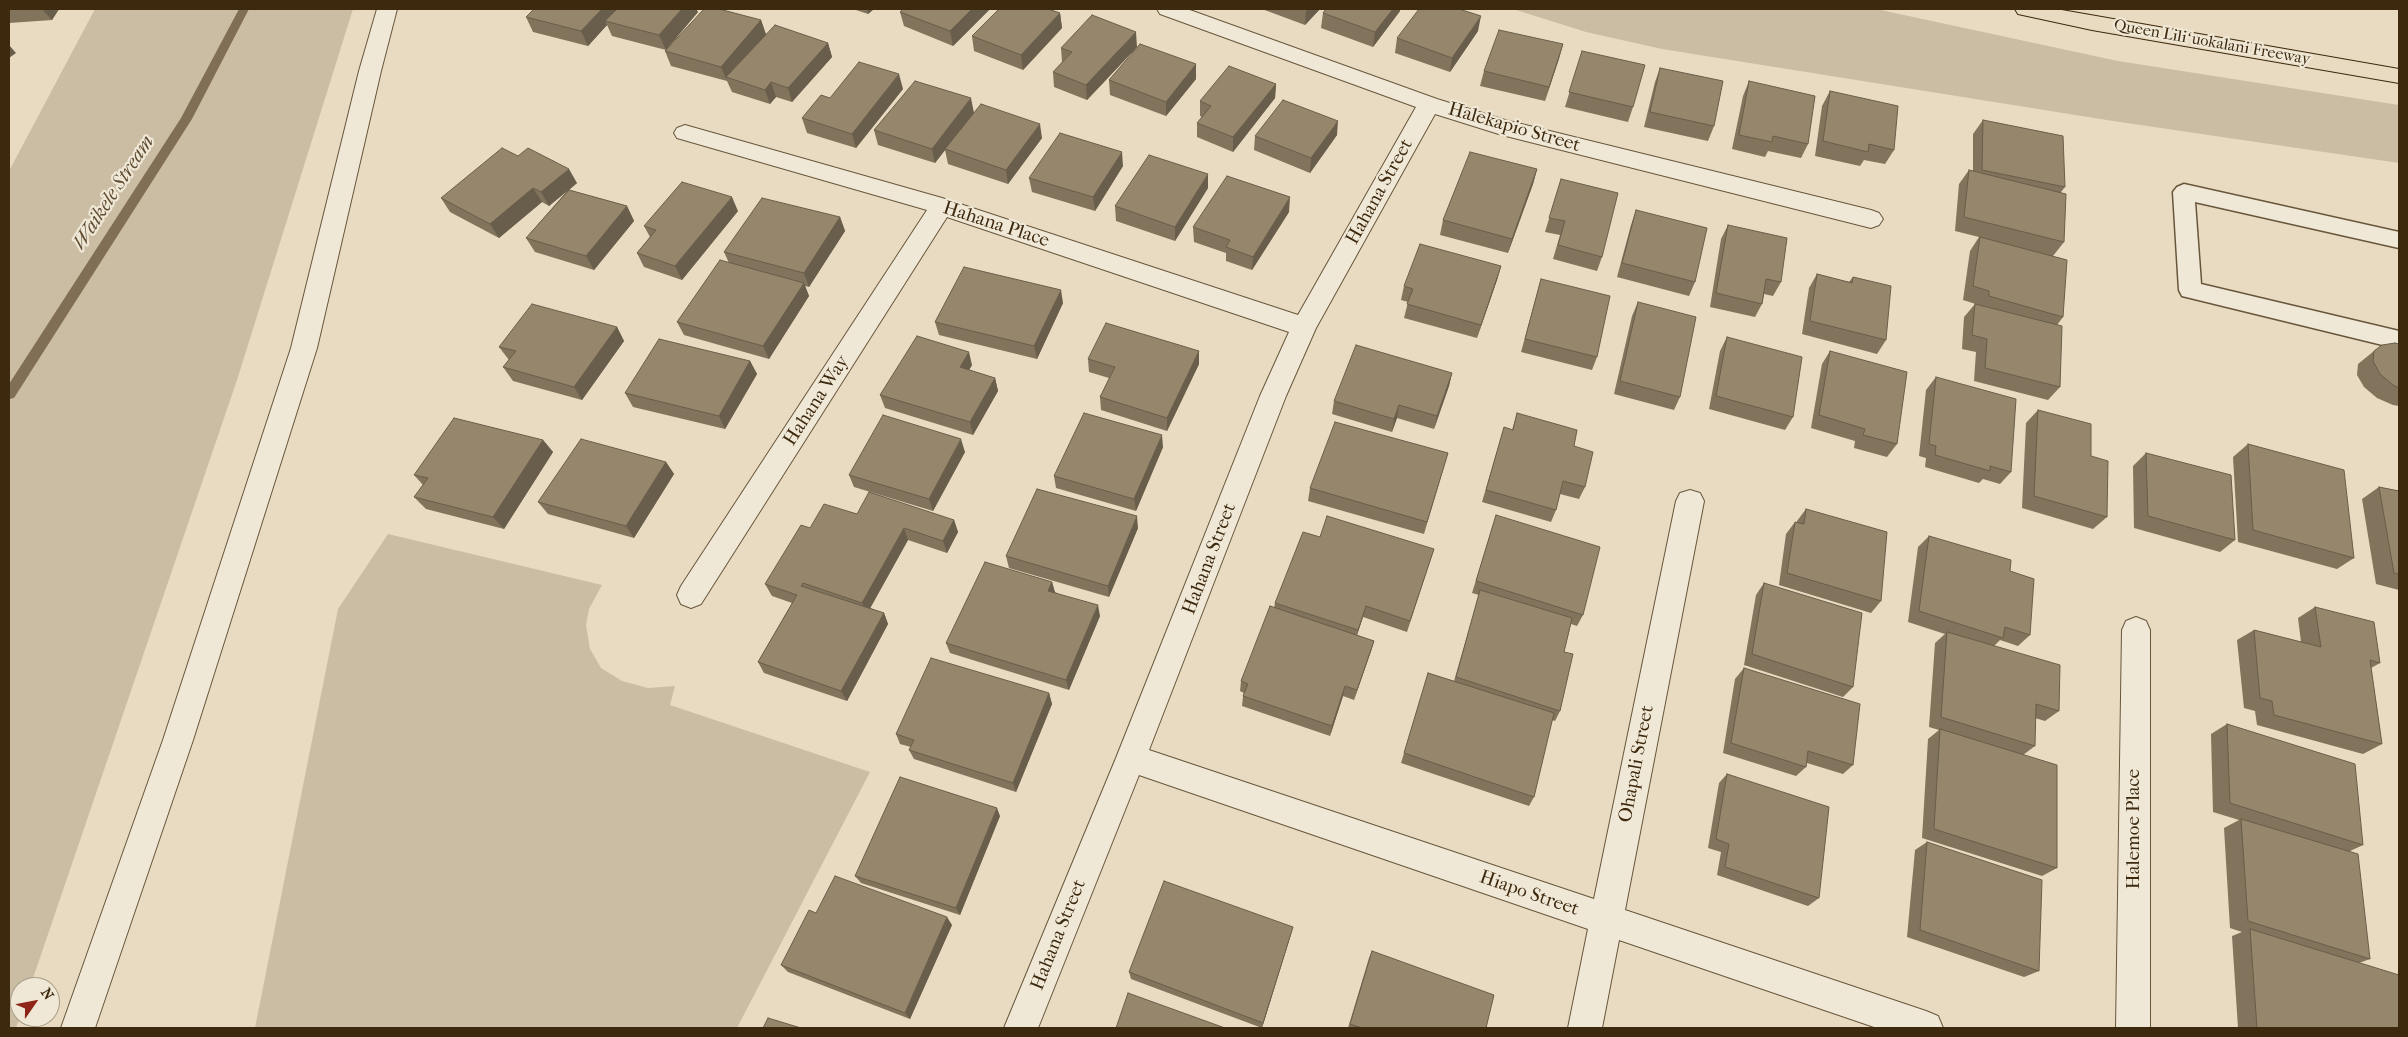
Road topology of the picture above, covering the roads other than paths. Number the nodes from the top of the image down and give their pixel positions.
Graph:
1 (387, 9) edge
2 (1167, 9) edge
3 (2026, 9) edge
4 (2399, 76) edge
5 (1429, 104) junction
6 (684, 133) dead end
7 (942, 206) junction
8 (1871, 219) dead end
9 (2399, 240) edge
10 (1304, 327) junction
11 (2399, 340) edge
12 (1690, 500) dead end
13 (691, 595) dead end
14 (2136, 630) dead end
15 (1132, 758) junction
16 (1606, 920) junction
17 (78, 1028) edge
18 (1021, 1028) edge
19 (1585, 1028) edge
20 (1926, 1028) edge
21 (2133, 1028) edge

1 - 17 street
2 - 5 street, Halekapio Street
3 - 4 highway, Queen Liliʻuokalani Freeway
5 - 8 street, Halekapio Street
5 - 10 street, Hahana Street
6 - 7 street, Hahana Place
7 - 10 street, Hahana Place
7 - 13 street, Hahana Way
9 - 11 lane
10 - 15 street, Hahana Street
12 - 16 street, Ohapali Street
14 - 21 street, Halemoe Place
15 - 16 street, Hiapo Street
15 - 18 street, Hahana Street
16 - 19 street, Ohapali Street
16 - 20 street, Hiapo Street

